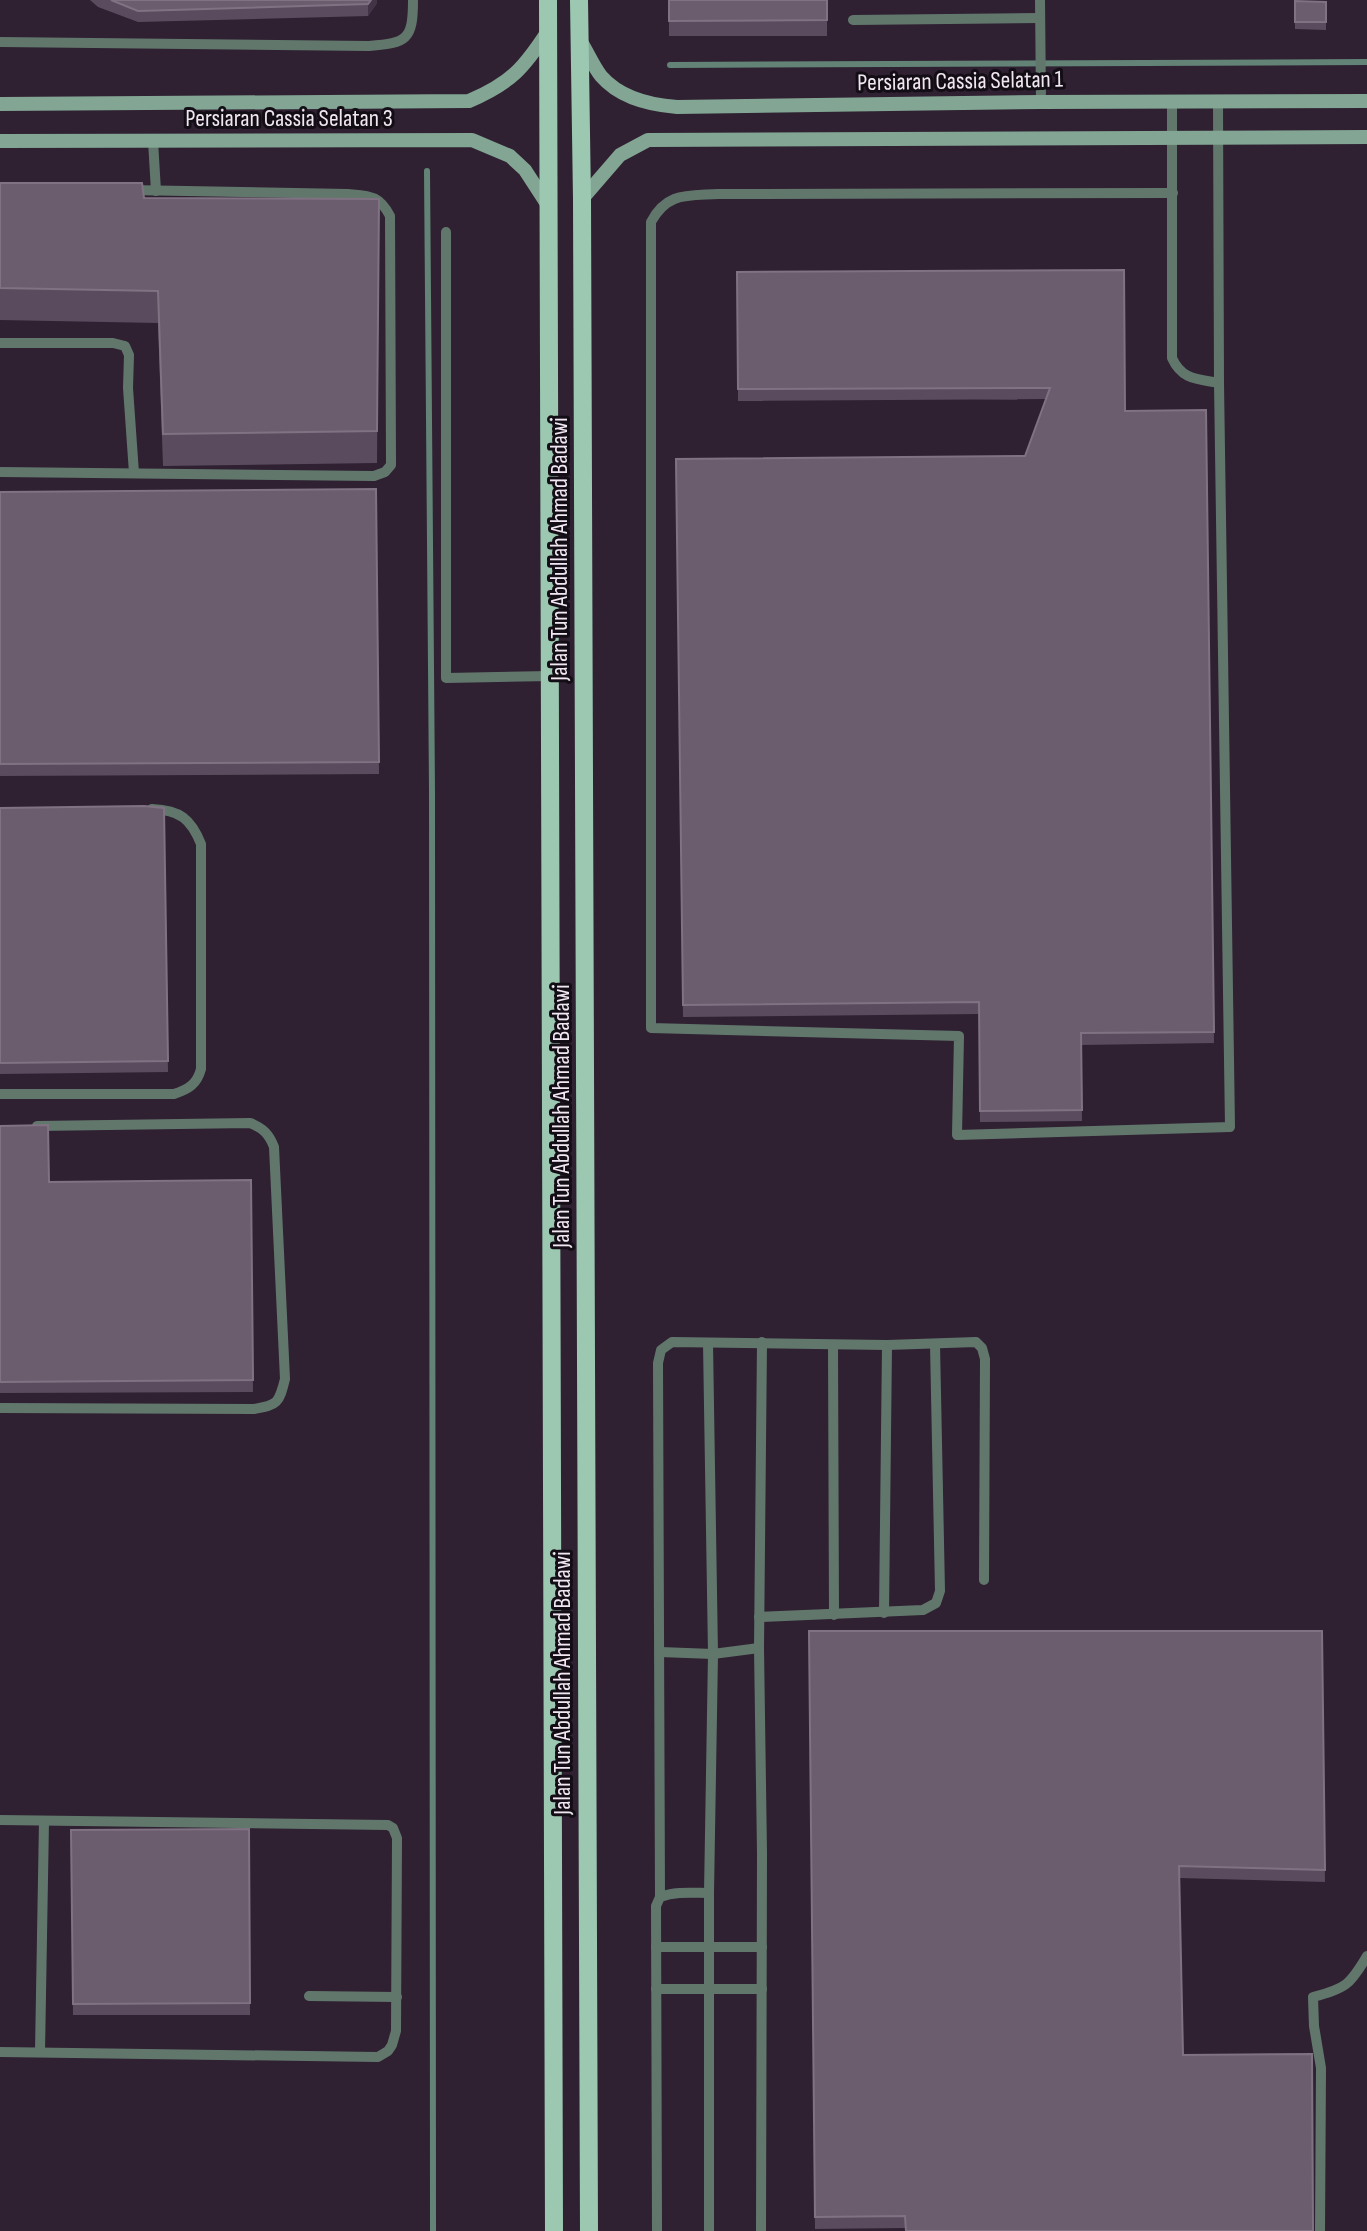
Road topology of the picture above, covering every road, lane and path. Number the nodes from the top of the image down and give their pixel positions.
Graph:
1 (413, 0) edge
2 (548, 0) edge
3 (579, 0) edge
4 (1040, 0) edge
5 (1040, 18) junction
6 (853, 20) dead end
7 (548, 31) junction
8 (0, 42) edge
9 (582, 43) junction
10 (1367, 101) edge
11 (1041, 102) junction
12 (1172, 102) junction
13 (1218, 102) junction
14 (0, 104) edge
15 (1367, 137) edge
16 (1172, 138) junction
17 (1218, 138) junction
18 (0, 141) edge
19 (153, 141) junction
20 (117, 190) edge
21 (156, 191) junction
22 (1173, 193) junction
23 (582, 198) junction
24 (549, 207) junction
25 (446, 232) dead end
26 (0, 343) edge
27 (1219, 383) junction
28 (0, 472) edge
29 (134, 473) junction
30 (550, 676) junction
31 (145, 809) edge
32 (0, 1094) edge
33 (28, 1126) edge
34 (762, 1342) junction
35 (708, 1343) junction
36 (936, 1344) junction
37 (833, 1345) junction
38 (887, 1345) junction
39 (0, 1408) edge
40 (984, 1580) dead end
41 (884, 1613) junction
42 (834, 1615) junction
43 (760, 1617) junction
44 (759, 1648) junction
45 (660, 1652) junction
46 (713, 1654) junction
47 (0, 1821) edge
48 (44, 1821) junction
49 (709, 1893) junction
50 (660, 1897) junction
51 (709, 1946) junction
52 (656, 1947) junction
53 (762, 1947) junction
54 (1367, 1956) edge
55 (656, 1989) junction
56 (709, 1989) junction
57 (762, 1989) junction
58 (309, 1996) dead end
59 (397, 1997) junction
60 (0, 2052) edge
61 (40, 2052) junction
62 (554, 2231) edge
63 (589, 2231) edge
64 (657, 2231) edge
65 (709, 2231) edge
66 (761, 2231) edge
67 (1320, 2231) edge

1 - 8 lane
2 - 7 main road, Jalan Tun Abdullah Ahmad Badawi
3 - 9 main road, Jalan Tun Abdullah Ahmad Badawi
4 - 5 lane
5 - 6 lane
5 - 11 lane
7 - 14 street, Persiaran Cassia Selatan 3
7 - 24 main road, Jalan Tun Abdullah Ahmad Badawi
9 - 11 street, Persiaran Cassia Selatan 1
9 - 23 main road, Jalan Tun Abdullah Ahmad Badawi
10 - 13 street, Persiaran Cassia Selatan 1
11 - 12 street, Persiaran Cassia Selatan 1
12 - 13 street, Persiaran Cassia Selatan 1
12 - 16 lane
13 - 17 lane
15 - 17 street
16 - 17 street
16 - 22 lane
16 - 23 street
17 - 27 lane
18 - 19 street, Persiaran Cassia Selatan 3
19 - 21 lane
19 - 24 street, Persiaran Cassia Selatan 3
20 - 21 lane
21 - 29 lane
22 - 27 lane
22 - 27 lane
23 - 63 main road, Jalan Tun Abdullah Ahmad Badawi
24 - 30 main road, Jalan Tun Abdullah Ahmad Badawi
25 - 30 lane
26 - 29 lane
28 - 29 lane
30 - 62 main road, Jalan Tun Abdullah Ahmad Badawi
31 - 32 lane
33 - 39 lane
34 - 35 lane
34 - 37 lane
34 - 43 lane
35 - 45 lane
35 - 46 lane
36 - 38 lane
36 - 40 lane
36 - 41 lane
37 - 38 lane
37 - 42 lane
38 - 41 lane
41 - 42 lane
42 - 43 lane
43 - 44 lane
44 - 46 lane
44 - 53 lane
45 - 46 lane
45 - 50 lane
46 - 49 lane
47 - 48 lane
48 - 59 lane
48 - 61 lane
49 - 50 lane
49 - 51 lane
50 - 52 lane
51 - 52 lane
51 - 53 lane
51 - 56 lane
52 - 55 lane
53 - 57 lane
54 - 67 lane
55 - 56 lane
55 - 64 lane
56 - 57 lane
56 - 65 lane
57 - 66 lane
58 - 59 lane
59 - 61 lane
60 - 61 lane

